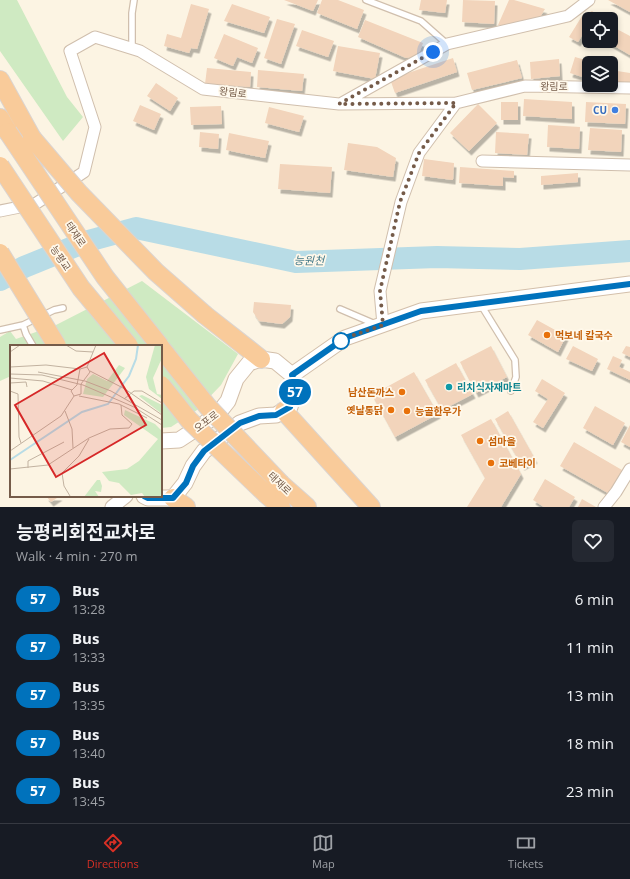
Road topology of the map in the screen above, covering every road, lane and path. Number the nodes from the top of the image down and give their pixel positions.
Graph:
1 (134, 0) edge
2 (366, 0) edge
3 (589, 0) edge
4 (447, 44) junction
5 (132, 48) junction
6 (0, 80) edge
7 (630, 88) edge
8 (456, 103) junction
9 (339, 104) junction
10 (4, 125) edge
11 (482, 161) dead end
12 (630, 165) edge
13 (0, 166) edge
14 (0, 211) edge
15 (0, 253) edge
16 (630, 284) edge
17 (480, 303) junction
18 (63, 308) dead end
19 (340, 309) dead end
20 (23, 325) junction
21 (381, 325) junction
22 (0, 330) edge
23 (32, 345) edge
24 (56, 345) edge
25 (127, 345) edge
26 (158, 345) edge
27 (162, 350) edge
28 (260, 359) junction
29 (292, 375) junction
30 (162, 386) edge
31 (511, 391) dead end
32 (284, 411) junction
33 (162, 441) edge
34 (630, 469) edge
35 (274, 490) junction
36 (124, 497) edge
37 (146, 497) edge
38 (113, 502) edge
39 (179, 503) edge
40 (281, 507) edge
41 (307, 507) edge
42 (371, 507) edge
43 (604, 507) edge

1 - 5 lane
2 - 4 lane
3 - 4 street
4 - 9 street
5 - 9 street, 왕림로
5 - 14 street, 왕림로
6 - 28 highway, bridge
7 - 8 street, 왕림로
8 - 9 street, 왕림로
8 - 21 street
10 - 26 highway, 태재로, bridge
11 - 12 street
13 - 25 highway, 능평교, bridge
15 - 24 highway, bridge
16 - 17 main road
17 - 21 main road
17 - 31 lane
18 - 20 lane
19 - 21 lane
20 - 22 lane
20 - 23 lane
21 - 29 main road
27 - 35 highway, 태재로, bridge
28 - 29 main road
28 - 33 main road, 오포로
29 - 32 main road
30 - 35 highway, bridge
32 - 39 main road
32 - 42 highway
34 - 43 street
35 - 40 highway, 태재로
35 - 41 highway, 태재로
36 - 38 street
37 - 39 main road

